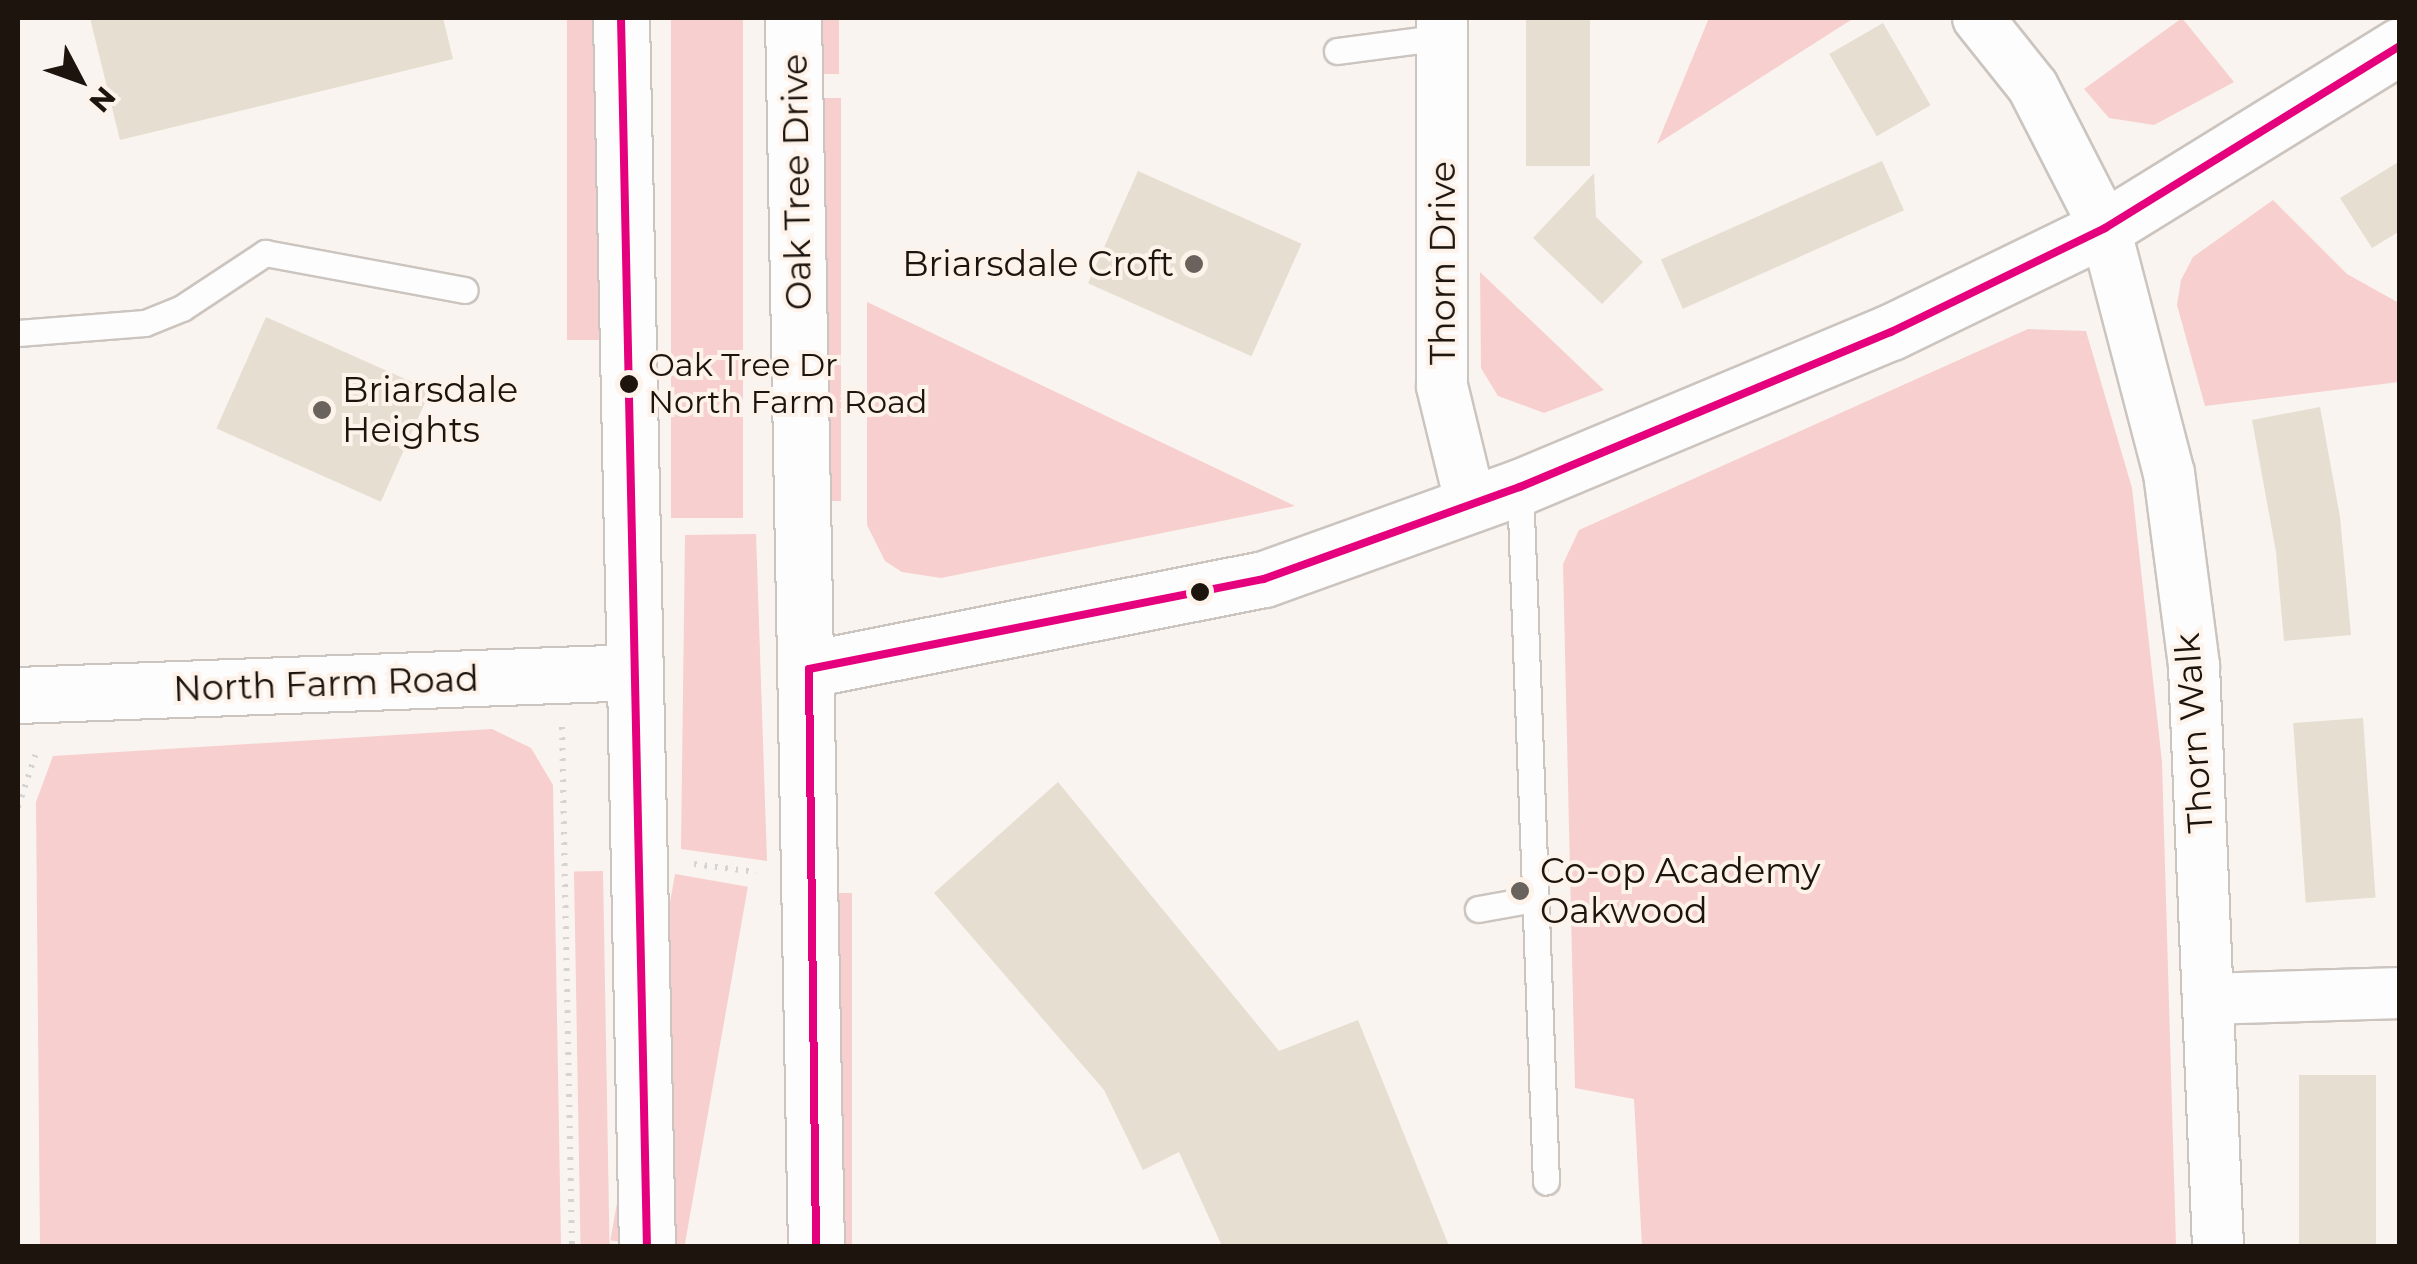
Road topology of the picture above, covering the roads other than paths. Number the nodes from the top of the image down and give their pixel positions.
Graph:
1 (621, 18) edge
2 (792, 18) edge
3 (1978, 18) edge
4 (1442, 28) edge
5 (2400, 46) edge
6 (1336, 52) dead end
7 (2105, 228) junction
8 (465, 290) dead end
9 (18, 332) edge
10 (1496, 496) junction
11 (809, 669) junction
12 (635, 672) junction
13 (18, 694) edge
14 (1534, 899) junction
15 (1478, 910) dead end
16 (2400, 993) edge
17 (2208, 1000) junction
18 (1546, 1182) dead end
19 (647, 1246) edge
20 (816, 1246) edge
21 (2218, 1246) edge

1 - 12 street
2 - 11 street, Oak Tree Drive
3 - 7 street, Thorn Walk
4 - 6 lane
4 - 10 street, Thorn Drive
5 - 7 street
7 - 10 street
7 - 17 street, Thorn Walk
8 - 9 lane
10 - 11 street
10 - 14 lane
11 - 20 street, Oak Tree Drive
12 - 13 street, North Farm Road
12 - 19 street
14 - 15 lane
14 - 18 lane
16 - 17 street
17 - 21 street, Thorn Walk

